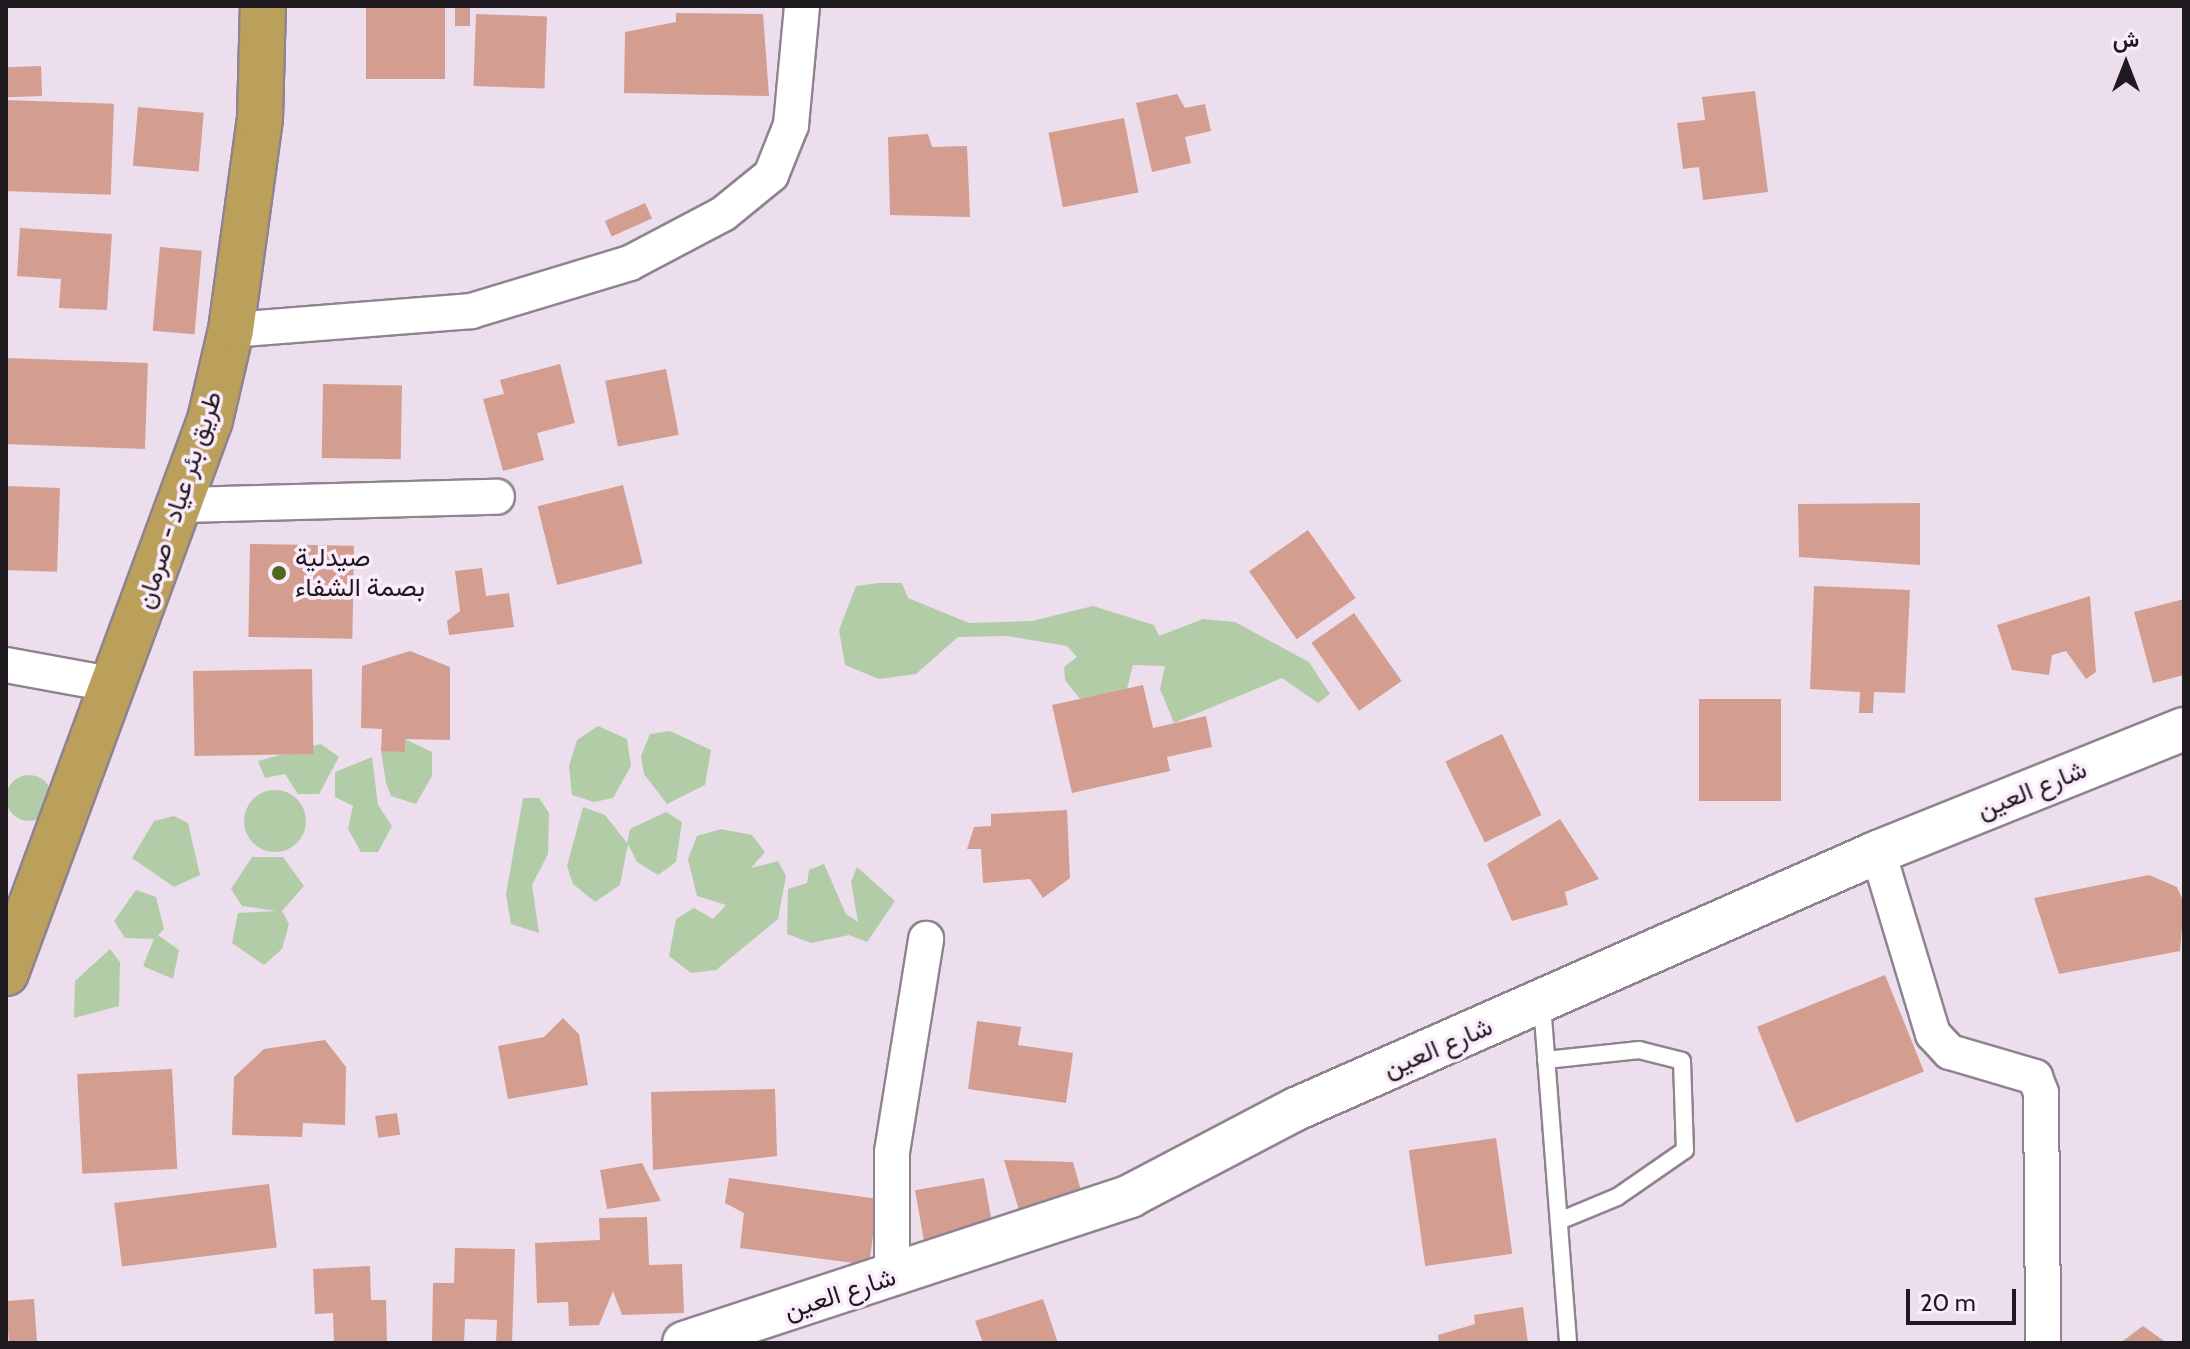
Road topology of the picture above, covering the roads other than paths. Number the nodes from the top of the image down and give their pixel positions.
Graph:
1 (263, 6) edge
2 (802, 6) edge
3 (231, 330) junction
4 (497, 497) dead end
5 (182, 505) junction
6 (6, 665) edge
7 (115, 685) junction
8 (2184, 729) edge
9 (1878, 852) junction
10 (926, 939) dead end
11 (6, 973) edge
12 (1542, 1002) junction
13 (1546, 1060) junction
14 (1559, 1221) junction
15 (892, 1278) junction
16 (700, 1341) edge
17 (1568, 1343) edge
18 (2043, 1343) edge

1 - 3 highway, طريق بئر عياد - صرمان
2 - 3 street
3 - 5 highway, طريق بئر عياد - صرمان
4 - 5 street
5 - 7 highway, طريق بئر عياد - صرمان
6 - 7 street
7 - 11 highway, طريق بئر عياد - صرمان
8 - 9 street, شارع العين
9 - 12 street, شارع العين
9 - 18 street
10 - 15 street
12 - 13 lane
12 - 15 street, شارع العين
13 - 14 lane
13 - 14 lane
14 - 17 lane
15 - 16 street, شارع العين

